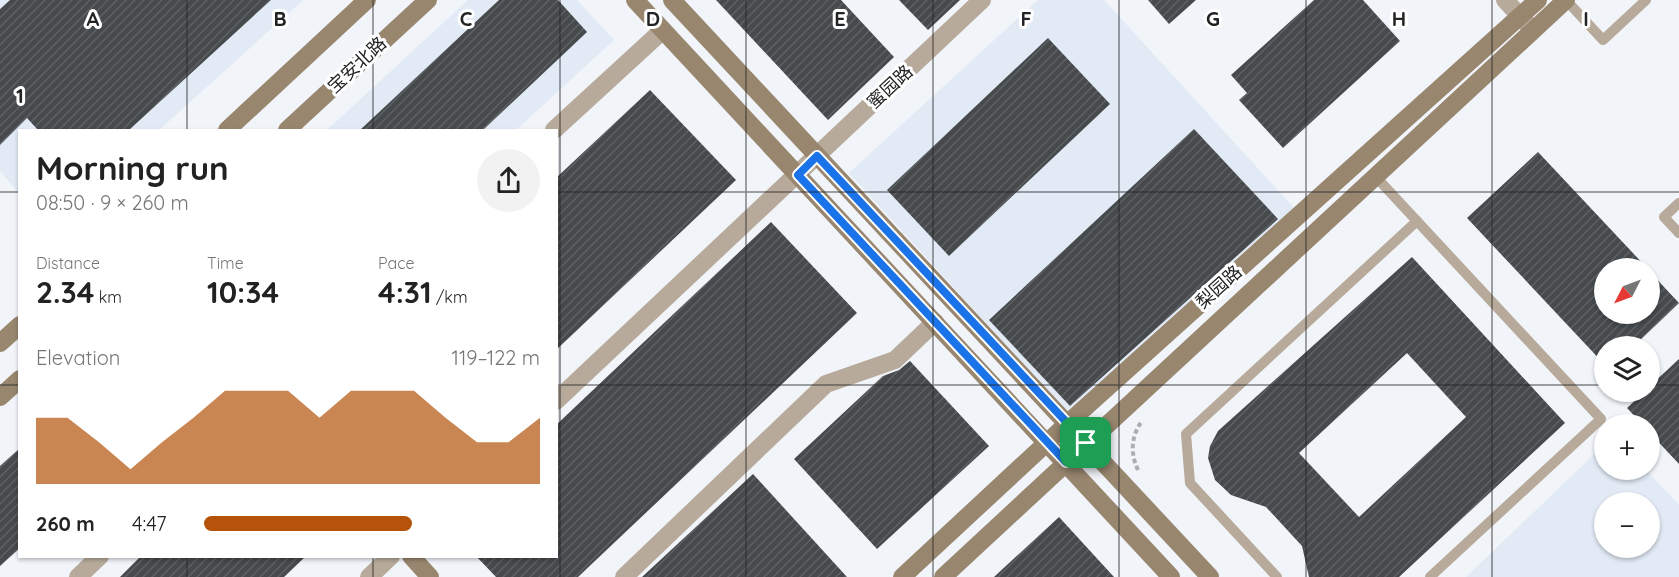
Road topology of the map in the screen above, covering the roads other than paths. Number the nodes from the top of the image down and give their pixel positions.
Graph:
1 (367, 0) edge
2 (428, 0) edge
3 (635, 0) edge
4 (672, 0) edge
5 (982, 0) edge
6 (1505, 0) edge
7 (1538, 0) edge
8 (1566, 0) edge
9 (1646, 0) edge
10 (1520, 17) junction
11 (663, 30) junction
12 (1533, 31) junction
13 (228, 129) edge
14 (288, 129) edge
15 (555, 129) edge
16 (817, 156) junction
17 (798, 175) junction
18 (1376, 177) junction
19 (1679, 203) edge
20 (1417, 221) junction
21 (1679, 233) edge
22 (935, 322) junction
23 (18, 327) edge
24 (0, 343) edge
25 (18, 381) edge
26 (0, 397) edge
27 (558, 399) edge
28 (1068, 423) junction
29 (1048, 442) junction
30 (1086, 443) junction
31 (1066, 462) junction
32 (97, 558) edge
33 (389, 558) edge
34 (413, 558) edge
35 (78, 577) edge
36 (369, 577) edge
37 (430, 577) edge
38 (624, 577) edge
39 (903, 577) edge
40 (943, 577) edge
41 (1171, 577) edge
42 (1210, 577) edge
43 (1277, 577) edge
44 (1430, 577) edge

1 - 13 street
2 - 14 street, 宝安北路
3 - 11 street
4 - 16 street
5 - 16 street, 蜜园路
6 - 10 street
7 - 10 street, 梨园路
8 - 9 lane
8 - 12 street, 梨园路
10 - 12 street
10 - 28 street, 梨园路
11 - 15 street
11 - 17 street
12 - 18 street, 梨园路
16 - 17 street, 蜜园路
16 - 28 street
17 - 22 street
17 - 27 street, 蜜园路
18 - 20 lane
18 - 30 street, 梨园路
19 - 21 lane
20 - 43 lane
20 - 44 lane
22 - 29 street
22 - 38 street
23 - 24 street
25 - 26 street
28 - 29 street, 梨园路
28 - 30 street
29 - 31 street
29 - 39 street, 梨园路
30 - 31 street, 梨园路
30 - 42 street
31 - 40 street, 梨园路
31 - 41 street
32 - 35 street
33 - 36 street
34 - 37 street

